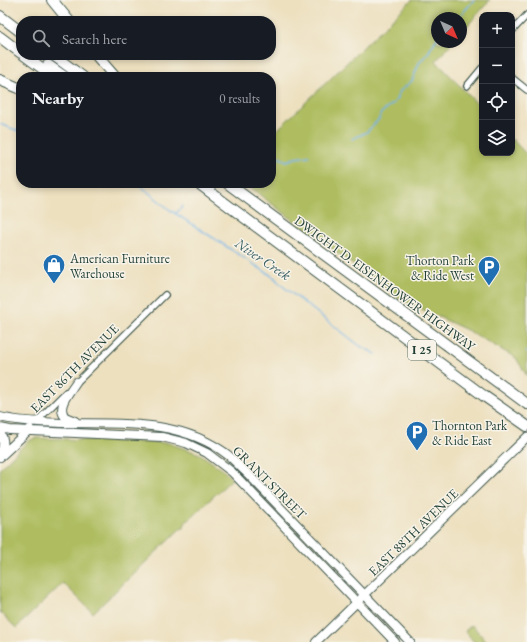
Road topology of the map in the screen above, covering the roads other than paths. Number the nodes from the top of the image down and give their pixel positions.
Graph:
1 (53, 1) edge
2 (527, 15) edge
3 (0, 16) edge
4 (65, 16) edge
5 (16, 28) edge
6 (515, 28) edge
7 (0, 29) edge
8 (0, 38) edge
9 (16, 40) edge
10 (16, 49) edge
11 (31, 60) edge
12 (42, 60) edge
13 (60, 60) edge
14 (100, 60) edge
15 (47, 72) edge
16 (58, 72) edge
17 (75, 72) edge
18 (110, 72) edge
19 (479, 72) edge
20 (0, 80) edge
21 (515, 80) edge
22 (468, 86) dead end
23 (16, 87) edge
24 (527, 90) edge
25 (205, 188) edge
26 (215, 188) edge
27 (234, 188) edge
28 (165, 295) dead end
29 (76, 382) junction
30 (527, 404) edge
31 (0, 417) edge
32 (36, 422) junction
33 (83, 423) junction
34 (527, 425) edge
35 (0, 428) edge
36 (27, 431) junction
37 (0, 433) edge
38 (527, 438) edge
39 (0, 454) edge
40 (0, 457) edge
41 (365, 595) junction
42 (358, 602) junction
43 (316, 642) edge
44 (395, 642) edge
45 (410, 642) edge

1 - 4 highway
2 - 6 street
3 - 5 highway
7 - 9 highway
8 - 10 highway
11 - 15 highway
12 - 16 highway
13 - 17 highway
14 - 18 highway
19 - 22 street
20 - 23 highway
21 - 24 street
25 - 34 highway, I 25
26 - 34 highway
27 - 30 highway, DWIGHT D. EISENHOWER HIGHWAY / I 25
28 - 29 street, EAST 86TH AVENUE
29 - 32 street, EAST 86TH AVENUE
29 - 33 street
31 - 32 street, GRANT STREET
32 - 33 street, GRANT STREET
32 - 36 street, EAST 86TH AVENUE
33 - 41 street, GRANT STREET
35 - 36 street, GRANT STREET
36 - 40 street, EAST 86TH AVENUE
36 - 42 street, GRANT STREET
37 - 39 street
38 - 41 street, EAST 88TH AVENUE
41 - 42 street, EAST 88TH AVENUE
41 - 45 street, GRANT STREET
42 - 43 street, EAST 88TH AVENUE
42 - 44 street, GRANT STREET

